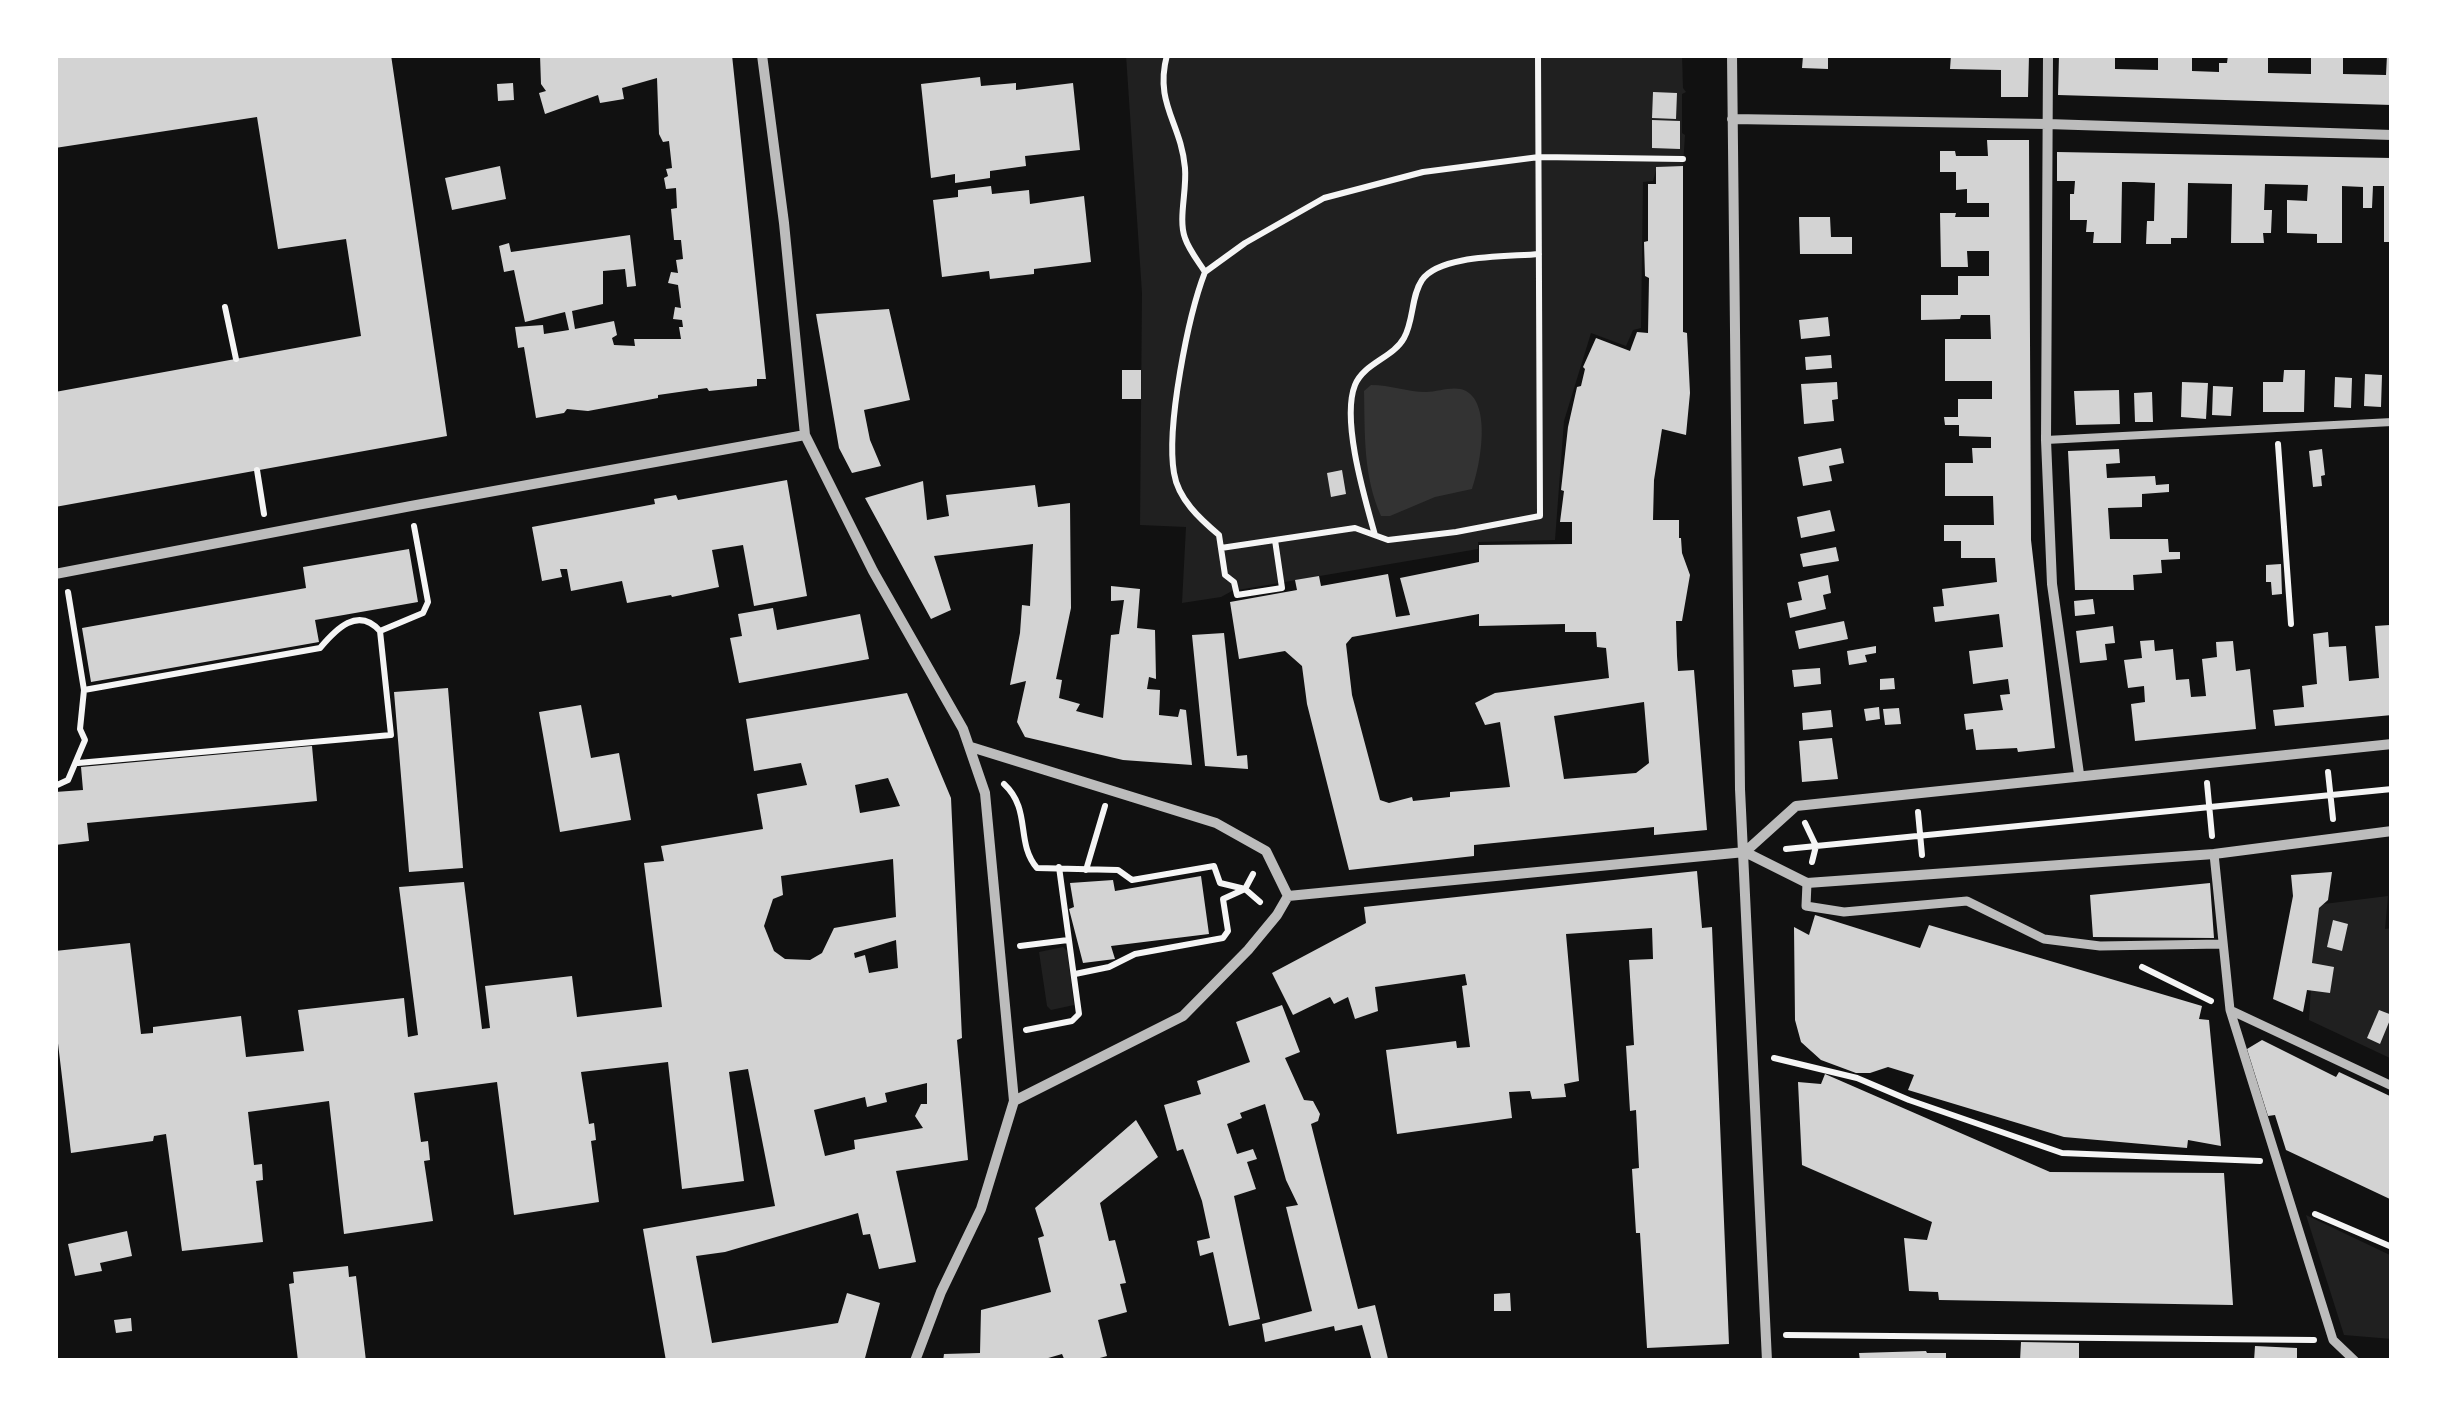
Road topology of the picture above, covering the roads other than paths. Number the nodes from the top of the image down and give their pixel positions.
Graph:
1 (762, 55) edge
2 (1732, 55) edge
3 (2048, 55) edge
4 (1732, 119) junction
5 (2047, 124) junction
6 (2392, 134) edge
7 (2392, 422) edge
8 (805, 435) junction
9 (2046, 440) junction
10 (60, 573) edge
11 (2392, 744) edge
12 (971, 747) junction
13 (2079, 774) junction
14 (2392, 832) edge
15 (1745, 852) junction
16 (2214, 854) junction
17 (1807, 883) junction
18 (1288, 896) junction
19 (2222, 944) junction
20 (2230, 1010) junction
21 (2392, 1086) edge
22 (1014, 1101) junction
23 (916, 1361) edge
24 (1766, 1361) edge
25 (2355, 1361) edge

1 - 8 street
2 - 4 street
3 - 5 street
4 - 5 street
4 - 15 street
5 - 6 street
5 - 9 street
7 - 9 lane
8 - 10 street
8 - 12 street
9 - 13 street
11 - 13 street
12 - 18 street
12 - 22 street
13 - 15 street
14 - 16 street
15 - 17 street
15 - 18 street
15 - 24 street
16 - 17 street
16 - 19 street
17 - 19 street
18 - 22 street
19 - 20 street
20 - 21 street
20 - 25 street
22 - 23 street

